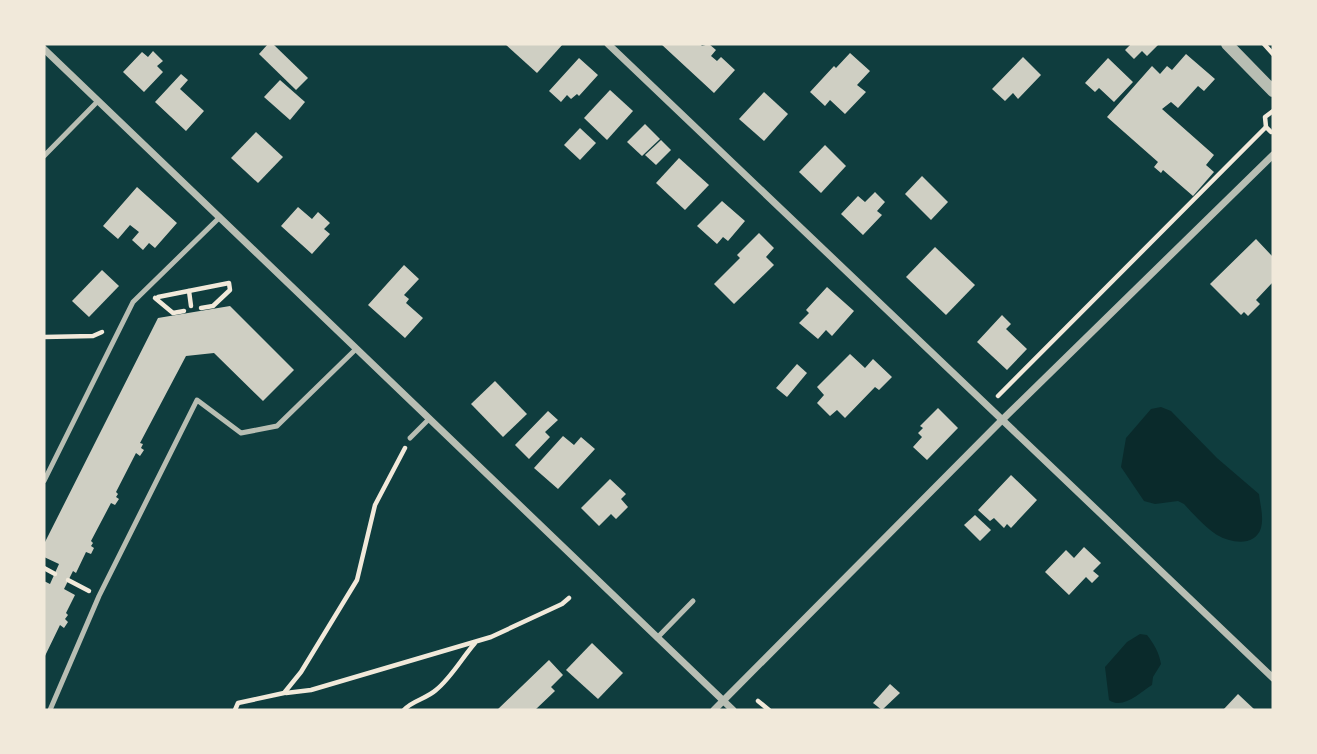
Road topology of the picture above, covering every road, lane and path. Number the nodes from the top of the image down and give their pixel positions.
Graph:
1 (608, 44) edge
2 (1227, 44) edge
3 (1264, 44) edge
4 (44, 49) edge
5 (1273, 54) edge
6 (1273, 92) edge
7 (98, 101) junction
8 (1273, 111) edge
9 (1266, 127) junction
10 (1271, 132) dead end
11 (1273, 155) edge
12 (44, 156) edge
13 (220, 217) junction
14 (145, 290) junction
15 (189, 291) junction
16 (154, 297) junction
17 (191, 306) dead end
18 (201, 308) dead end
19 (184, 311) dead end
20 (122, 325) junction
21 (44, 337) edge
22 (356, 349) junction
23 (988, 407) junction
24 (429, 419) junction
25 (1002, 420) junction
26 (410, 438) joint
27 (44, 481) edge
28 (44, 568) edge
29 (55, 574) dead end
30 (68, 580) dead end
31 (99, 596) junction
32 (569, 598) dead end
33 (693, 601) dead end
34 (657, 638) junction
35 (475, 642) junction
36 (1273, 678) edge
37 (284, 693) junction
38 (758, 701) dead end
39 (723, 702) junction
40 (50, 710) edge
41 (235, 710) edge
42 (404, 710) edge
43 (714, 710) edge
44 (733, 710) edge
45 (766, 710) edge

1 - 23 street
2 - 6 street
3 - 5 path
4 - 7 street
7 - 12 lane
7 - 13 street
8 - 9 path
9 - 10 path
9 - 23 path
11 - 25 street
13 - 14 lane
13 - 22 street
14 - 16 path
14 - 20 lane
15 - 16 path
15 - 17 path
15 - 18 path
16 - 19 path
20 - 21 path
20 - 27 lane
22 - 24 street
22 - 31 lane
23 - 25 street
24 - 26 lane
24 - 34 street
25 - 36 street
25 - 39 street
26 - 37 path
28 - 29 path
30 - 31 path
31 - 40 lane
32 - 35 path
33 - 34 lane
34 - 39 street
35 - 37 path
35 - 42 path
37 - 41 path
38 - 45 path
39 - 43 street
39 - 44 street

